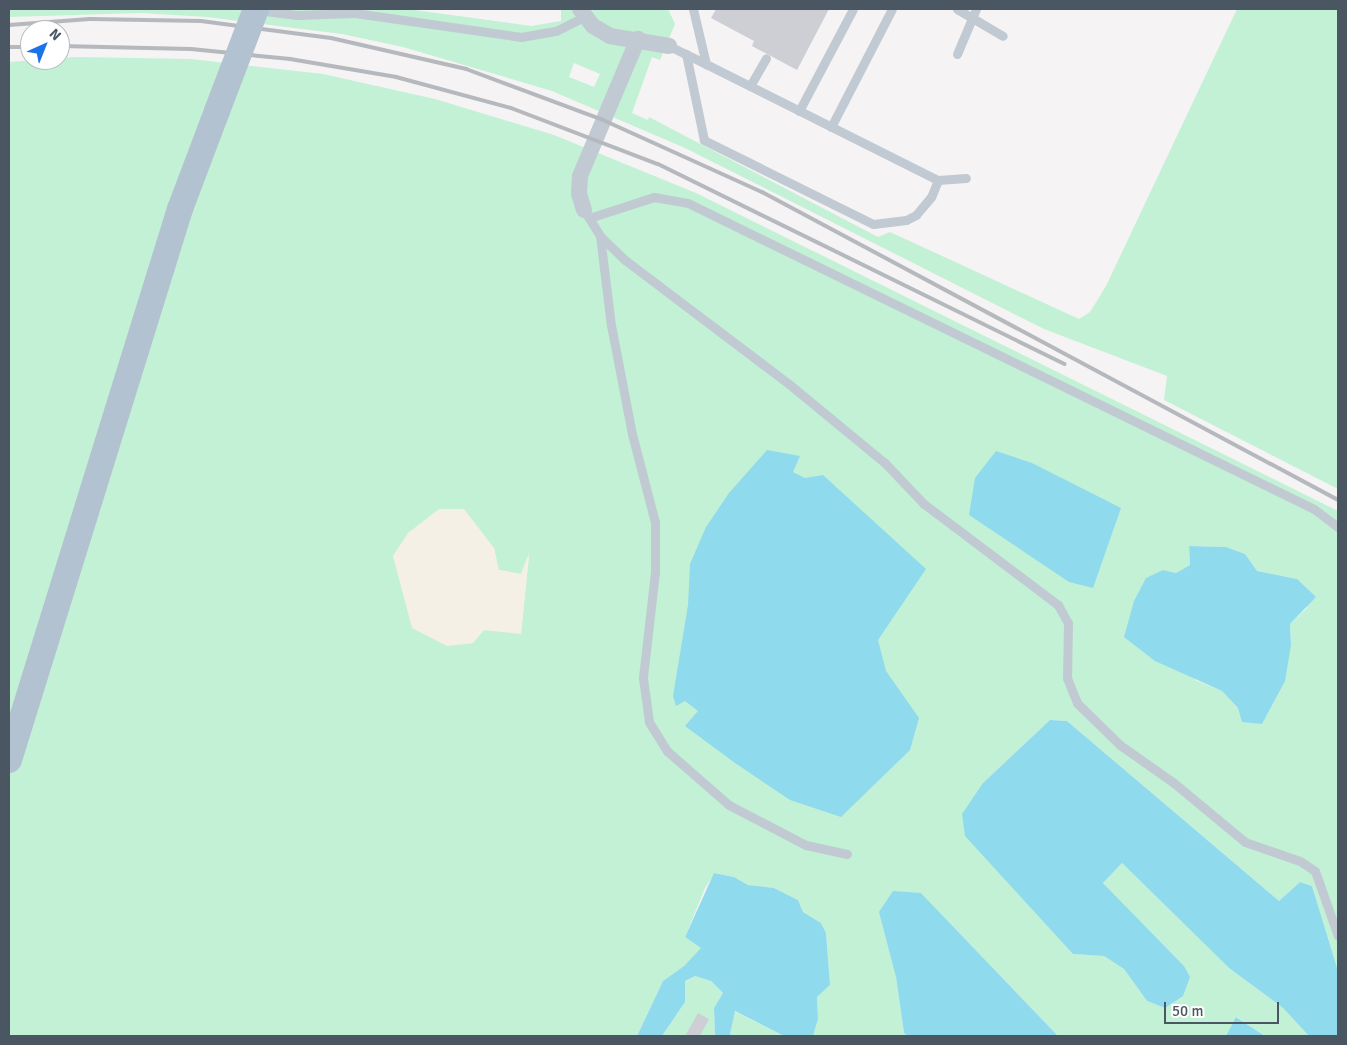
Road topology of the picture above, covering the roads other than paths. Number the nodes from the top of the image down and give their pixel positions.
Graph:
1 (247, 9) edge
2 (256, 9) edge
3 (693, 9) edge
4 (853, 9) edge
5 (892, 9) edge
6 (957, 9) edge
7 (976, 9) edge
8 (582, 13) edge
9 (975, 19) junction
10 (1003, 36) dead end
11 (638, 39) junction
12 (668, 46) joint
13 (686, 54) junction
14 (957, 54) dead end
15 (766, 58) dead end
16 (706, 64) junction
17 (750, 86) junction
18 (799, 111) junction
19 (831, 127) junction
20 (966, 178) dead end
21 (938, 180) junction
22 (586, 214) junction
23 (600, 236) junction
24 (1338, 527) edge
25 (9, 760) edge
26 (847, 854) dead end
27 (1338, 936) edge

1 - 8 lane
2 - 25 main road, bridge
3 - 16 lane
4 - 18 lane
5 - 19 lane
6 - 9 lane
7 - 9 lane
8 - 11 street
9 - 10 lane
9 - 14 lane
11 - 12 street
11 - 22 street
12 - 13 lane
13 - 16 lane
13 - 21 lane
15 - 17 lane
16 - 17 lane
17 - 18 lane
18 - 19 lane
19 - 21 lane
20 - 21 lane
22 - 23 lane
22 - 24 lane
23 - 26 lane
23 - 27 lane

